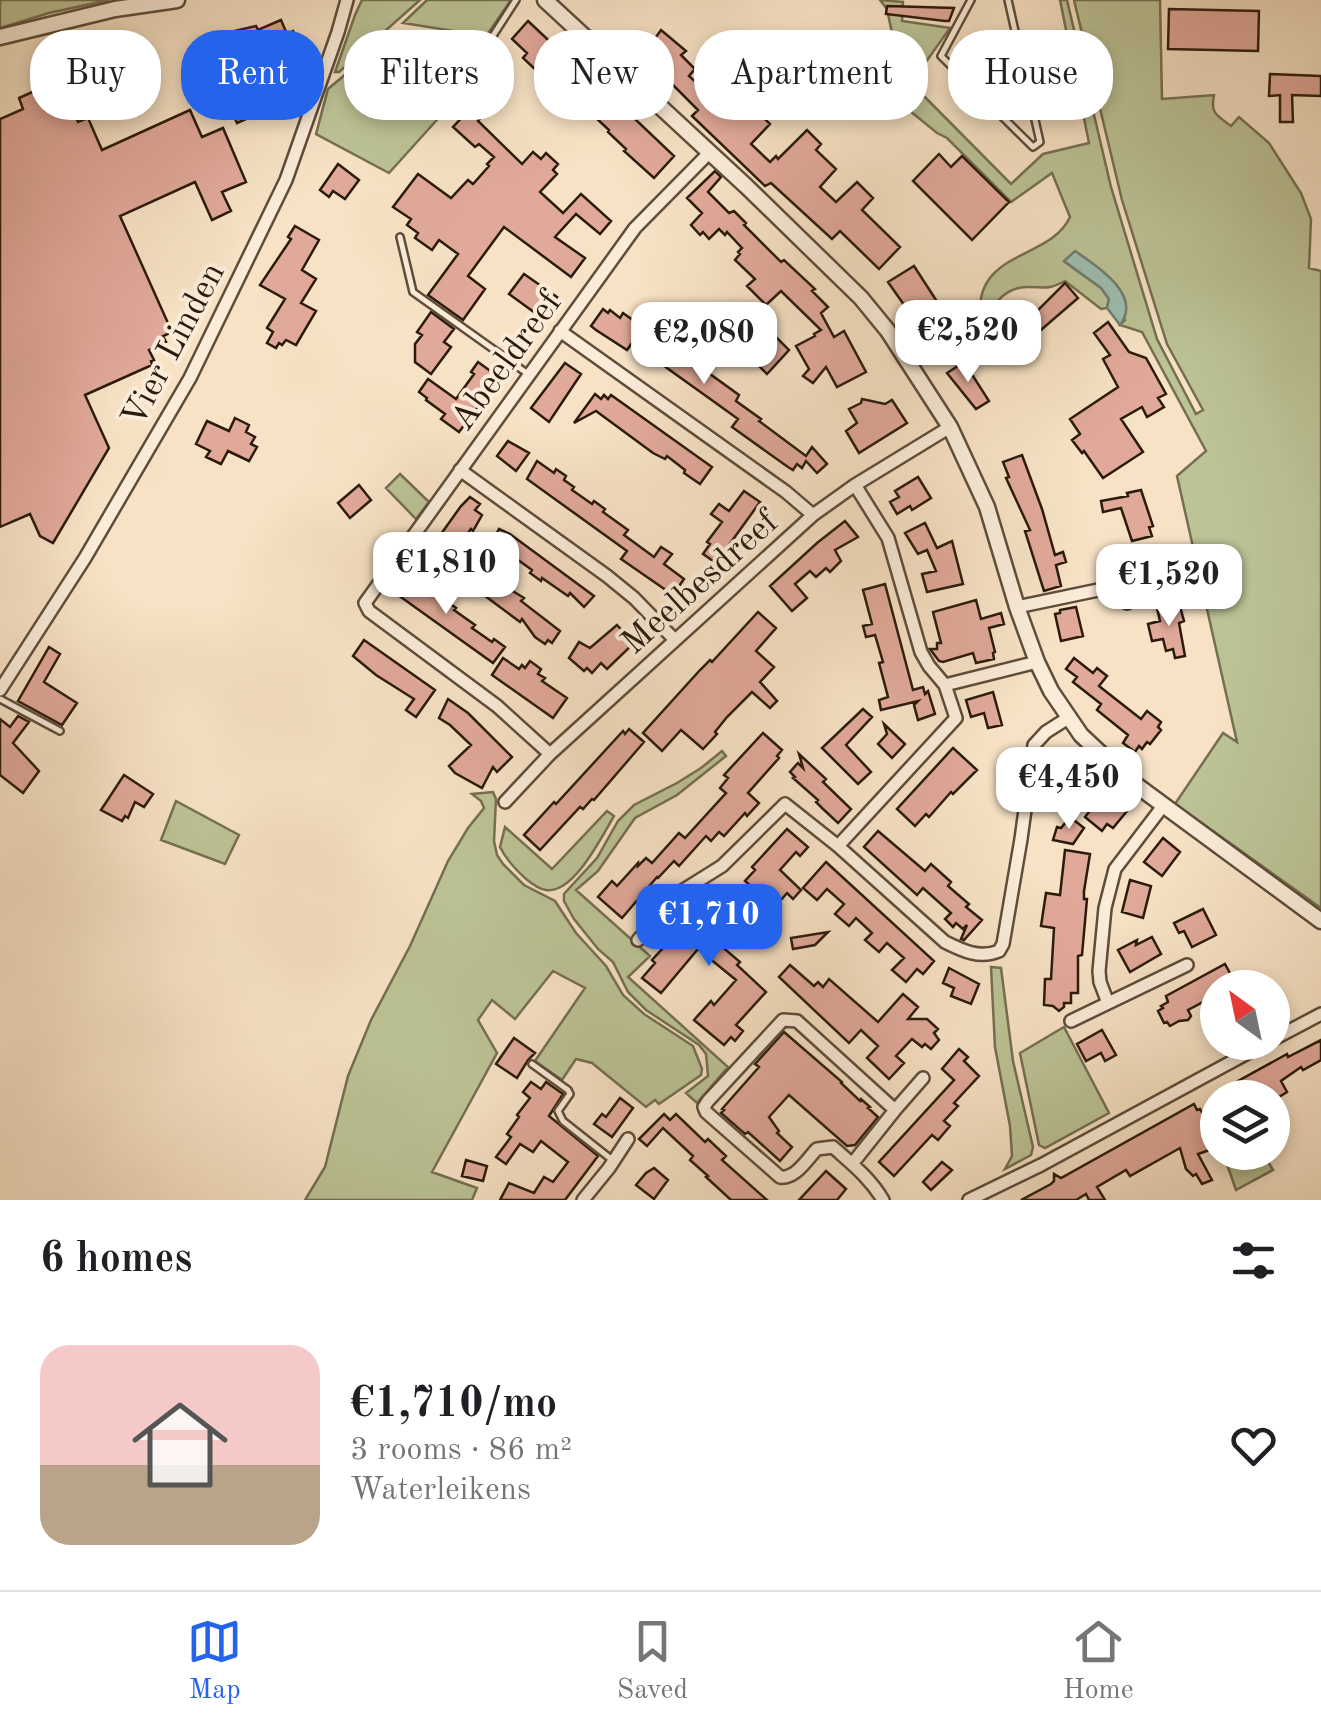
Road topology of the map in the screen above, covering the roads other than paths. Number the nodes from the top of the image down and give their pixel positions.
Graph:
1 (176, 0) edge
2 (347, 0) edge
3 (516, 0) edge
4 (972, 0) edge
5 (1008, 0) edge
6 (546, 1) edge
7 (497, 30) edge
8 (0, 37) edge
9 (709, 153) junction
10 (400, 237) dead end
11 (560, 331) junction
12 (528, 374) junction
13 (950, 427) junction
14 (460, 470) junction
15 (855, 485) junction
16 (813, 515) junction
17 (1116, 558) dead end
18 (1122, 585) junction
19 (1126, 604) dead end
20 (1017, 607) junction
21 (674, 639) junction
22 (1037, 662) junction
23 (945, 685) junction
24 (0, 690) edge
25 (0, 699) edge
26 (1068, 718) junction
27 (60, 732) dead end
28 (550, 754) junction
29 (505, 802) dead end
30 (1163, 806) junction
31 (838, 846) junction
32 (1321, 922) edge
33 (638, 940) dead end
34 (1187, 965) dead end
35 (1108, 1003) junction
36 (1321, 1014) edge
37 (1072, 1022) dead end
38 (1290, 1030) edge
39 (1235, 1060) edge
40 (532, 1064) dead end
41 (923, 1078) dead end
42 (896, 1110) junction
43 (628, 1139) dead end
44 (614, 1161) junction
45 (852, 1164) junction
46 (583, 1200) edge
47 (883, 1200) edge
48 (969, 1200) edge

1 - 8 street
2 - 24 street, Vier Linden
3 - 7 lane
4 - 5 lane
6 - 9 street
9 - 11 street, Abeeldreef
9 - 13 street
10 - 12 lane
11 - 12 street, Abeeldreef
11 - 16 street
12 - 14 street, Abeeldreef
13 - 15 street, Meelbesdreef
13 - 20 street
14 - 21 street
14 - 28 street, Abeeldreef
15 - 16 street, Meelbesdreef
15 - 23 street
16 - 21 street, Meelbesdreef
17 - 18 street
18 - 19 street
18 - 20 street
20 - 22 street
21 - 28 street, Meelbesdreef
22 - 23 street
22 - 26 street
23 - 31 street
25 - 27 lane
26 - 30 street
26 - 31 street
28 - 29 street, Meelbesdreef
30 - 32 street
30 - 35 street
31 - 33 street
34 - 35 street
35 - 37 street
36 - 38 street
39 - 48 street
40 - 44 lane
41 - 42 street
42 - 45 street
42 - 45 street
43 - 44 street
44 - 46 street
45 - 47 street

